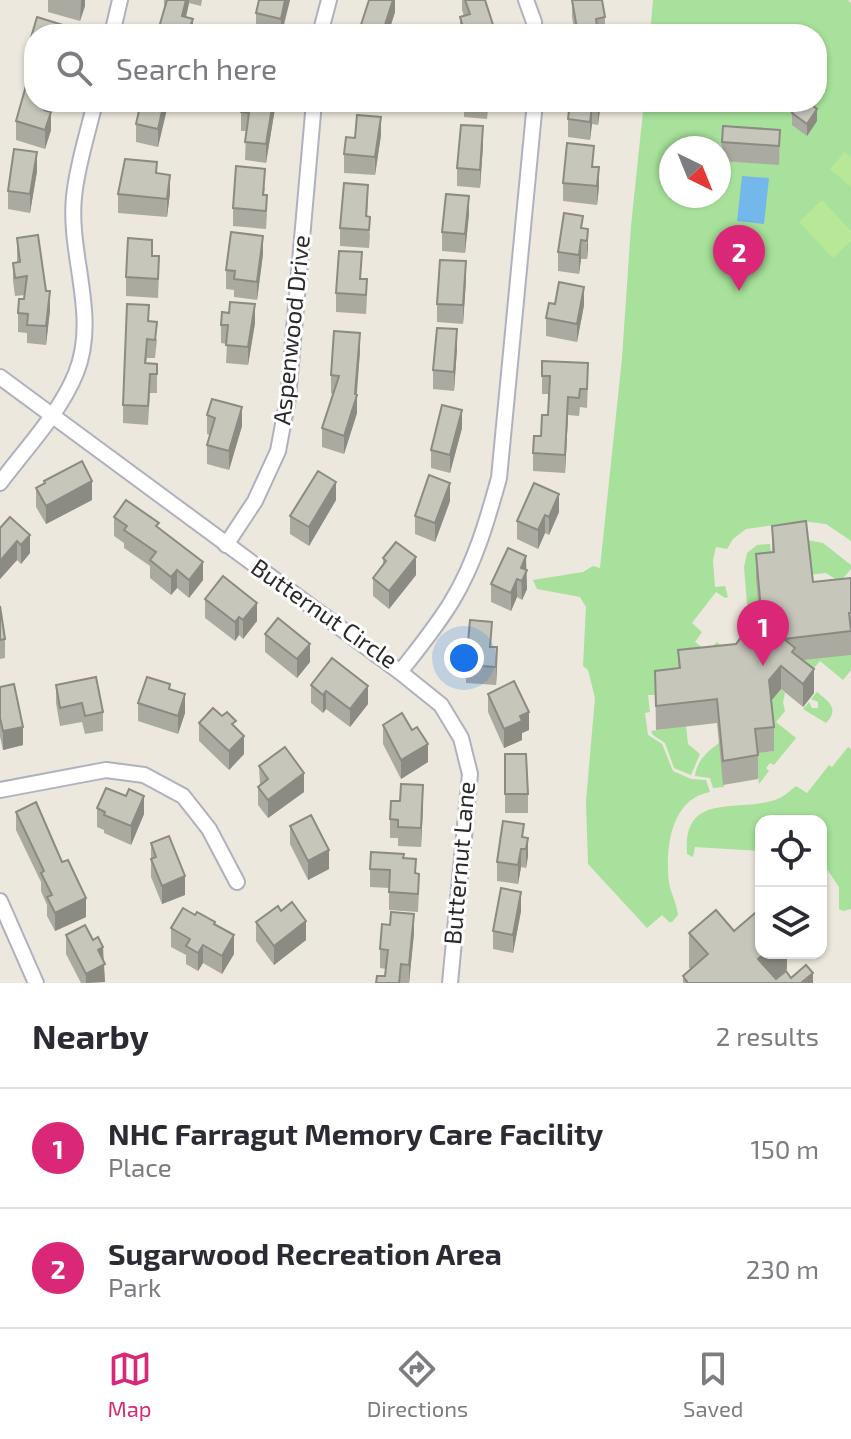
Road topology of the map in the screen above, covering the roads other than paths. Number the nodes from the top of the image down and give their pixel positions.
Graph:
1 (120, 0) edge
2 (329, 0) edge
3 (526, 0) edge
4 (114, 24) edge
5 (323, 24) edge
6 (534, 24) edge
7 (93, 112) edge
8 (313, 112) edge
9 (534, 112) edge
10 (0, 377) edge
11 (52, 415) junction
12 (0, 483) edge
13 (226, 545) junction
14 (400, 672) junction
15 (0, 790) edge
16 (237, 882) dead end
17 (0, 901) edge
18 (36, 983) edge
19 (450, 983) edge

1 - 4 street
2 - 5 street
3 - 6 street
7 - 11 street
8 - 13 street, Aspenwood Drive
9 - 14 street, Butternut Circle
10 - 11 street, Butternut Circle
11 - 12 street
11 - 13 street, Butternut Circle
13 - 14 street, Butternut Circle
14 - 19 street, Butternut Lane
15 - 16 street
17 - 18 street

